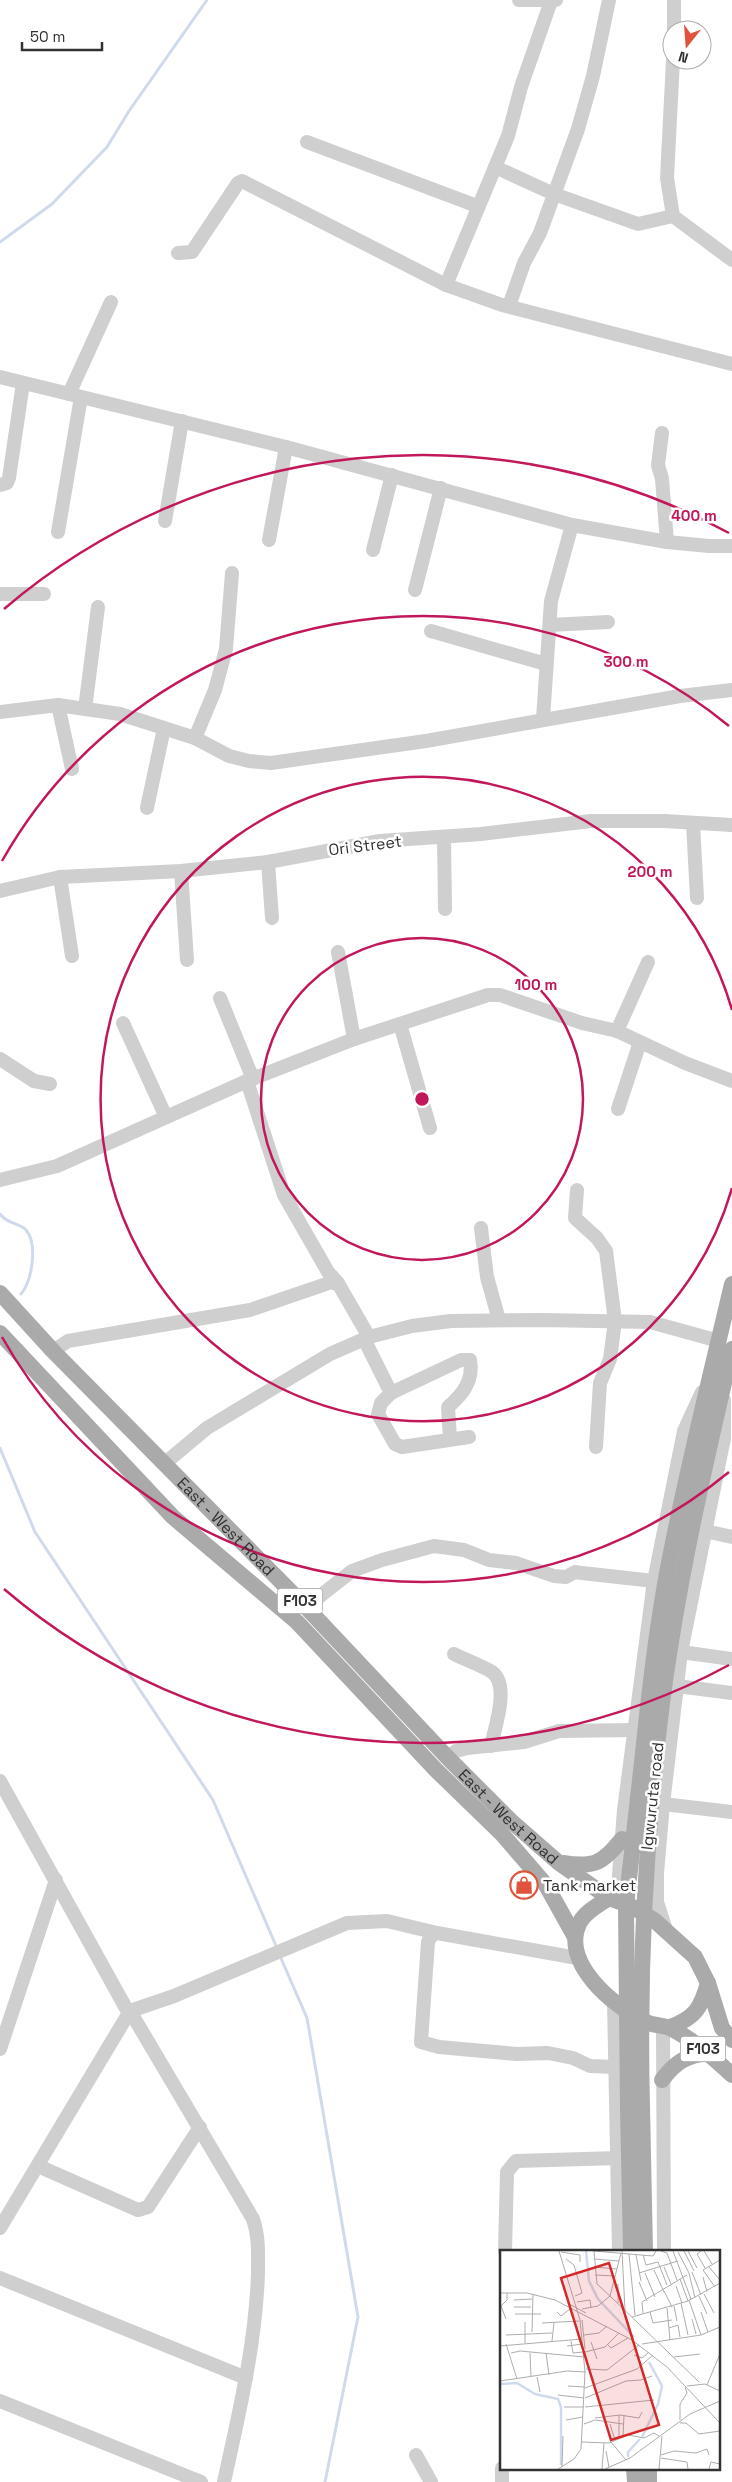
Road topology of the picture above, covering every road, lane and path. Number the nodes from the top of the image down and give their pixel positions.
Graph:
1 (519, 0) edge
2 (556, 0) edge
3 (609, 0) edge
4 (674, 0) edge
5 (551, 1) edge
6 (674, 20) edge
7 (672, 70) edge
8 (307, 142) dead end
9 (495, 168) junction
10 (554, 194) junction
11 (477, 206) junction
12 (673, 216) junction
13 (178, 253) dead end
14 (732, 260) edge
15 (446, 285) junction
16 (111, 302) dead end
17 (509, 306) junction
18 (732, 364) edge
19 (0, 377) edge
20 (23, 383) junction
21 (75, 395) junction
22 (182, 421) junction
23 (662, 433) dead end
24 (286, 447) junction
25 (392, 475) junction
26 (0, 485) edge
27 (441, 488) junction
28 (165, 521) dead end
29 (572, 525) junction
30 (58, 532) dead end
31 (269, 540) dead end
32 (667, 542) junction
33 (732, 546) edge
34 (373, 550) dead end
35 (232, 573) dead end
36 (415, 590) dead end
37 (0, 594) edge
38 (44, 594) dead end
39 (98, 607) dead end
40 (608, 622) dead end
41 (550, 625) junction
42 (431, 631) dead end
43 (546, 664) junction
44 (732, 690) edge
45 (58, 705) junction
46 (85, 709) junction
47 (0, 712) edge
48 (543, 719) junction
49 (164, 728) junction
50 (195, 738) junction
51 (72, 769) dead end
52 (147, 808) dead end
53 (693, 823) junction
54 (732, 825) edge
55 (444, 837) junction
56 (268, 862) junction
57 (181, 871) junction
58 (60, 877) junction
59 (0, 891) edge
60 (697, 898) dead end
61 (445, 909) dead end
62 (272, 918) dead end
63 (338, 952) dead end
64 (72, 956) dead end
65 (187, 960) dead end
66 (648, 962) dead end
67 (220, 998) dead end
68 (123, 1023) dead end
69 (400, 1024) junction
70 (617, 1031) junction
71 (354, 1039) junction
72 (640, 1042) junction
73 (0, 1059) edge
74 (250, 1080) junction
75 (732, 1081) edge
76 (50, 1084) dead end
77 (618, 1109) dead end
78 (166, 1117) junction
79 (430, 1128) dead end
80 (0, 1180) edge
81 (577, 1190) dead end
82 (481, 1228) dead end
83 (338, 1283) junction
84 (732, 1284) edge
85 (0, 1293) edge
86 (499, 1320) junction
87 (615, 1321) junction
88 (0, 1333) edge
89 (367, 1338) junction
90 (725, 1345) edge
91 (53, 1351) junction
92 (717, 1379) junction
93 (391, 1393) junction
94 (468, 1436) dead end
95 (450, 1440) junction
96 (596, 1447) dead end
97 (725, 1462) edge
98 (165, 1463) junction
99 (705, 1531) junction
100 (732, 1537) edge
101 (654, 1582) junction
102 (306, 1607) junction
103 (681, 1652) junction
104 (454, 1654) dead end
105 (732, 1659) edge
106 (677, 1686) junction
107 (384, 1690) junction
108 (732, 1693) edge
109 (374, 1704) junction
110 (634, 1730) junction
111 (491, 1746) junction
112 (448, 1758) junction
113 (0, 1781) edge
114 (663, 1804) junction
115 (732, 1812) edge
116 (622, 1839) junction
117 (559, 1863) junction
118 (56, 1880) junction
119 (613, 1899) junction
120 (666, 1930) junction
121 (438, 1933) junction
122 (574, 1937) junction
123 (577, 1958) junction
124 (708, 1983) junction
125 (614, 2000) junction
126 (130, 2011) junction
127 (667, 2027) junction
128 (729, 2029) edge
129 (0, 2049) edge
130 (709, 2053) junction
131 (615, 2067) junction
132 (732, 2075) edge
133 (662, 2080) junction
134 (635, 2108) junction
135 (200, 2128) junction
136 (619, 2158) junction
137 (38, 2166) junction
138 (0, 2228) edge
139 (505, 2250) edge
140 (619, 2250) edge
141 (631, 2250) edge
142 (645, 2250) edge
143 (664, 2250) edge
144 (0, 2278) edge
145 (246, 2378) junction
146 (0, 2401) edge
147 (416, 2455) dead end
148 (654, 2470) edge
149 (638, 2477) edge
150 (201, 2482) edge
151 (224, 2482) edge
152 (431, 2482) edge

1 - 5 street
2 - 5 street
3 - 10 street
4 - 6 street
5 - 9 street
7 - 12 street
8 - 11 street
9 - 10 street
9 - 11 street
10 - 12 street
10 - 17 street
11 - 15 street
12 - 14 street
13 - 15 street
15 - 17 street
16 - 21 street
17 - 18 street
19 - 20 street
20 - 21 street
20 - 26 street
21 - 22 street
21 - 30 street
22 - 24 street
22 - 28 street
23 - 32 street
24 - 25 street
24 - 31 street
25 - 27 street
25 - 34 street
27 - 29 street
27 - 36 street
29 - 32 street
29 - 41 street
32 - 33 street
35 - 50 street
37 - 38 street
39 - 46 street
40 - 41 street
41 - 43 street
42 - 43 street
43 - 48 street
44 - 48 street
45 - 46 street
45 - 47 street
45 - 51 street
46 - 49 street
48 - 50 street
49 - 50 street
49 - 52 street
53 - 54 street, Ori Street
53 - 55 street, Ori Street
53 - 60 street
55 - 56 street, Ori Street
55 - 61 street
56 - 57 street, Ori Street
56 - 62 street
57 - 58 street, Ori Street
57 - 65 street
58 - 59 street, Ori Street
58 - 64 street
63 - 71 street
66 - 70 street
67 - 74 street
68 - 78 street
69 - 70 street
69 - 71 street
69 - 79 street
70 - 72 street
71 - 74 street
72 - 75 street
72 - 77 street
73 - 76 street
74 - 78 street
74 - 83 street
78 - 80 street
81 - 87 street
82 - 86 street
83 - 89 street
83 - 91 street
84 - 90 main road, Igwuruta road
85 - 91 main road, East - West Road / F103
86 - 87 street
86 - 89 street
87 - 90 street
87 - 96 street
88 - 109 main road, East - West Road / F103
89 - 93 street
89 - 98 street
90 - 92 main road, Igwuruta road
91 - 98 main road, East - West Road / F103
92 - 97 street
92 - 101 street
92 - 134 main road, Igwuruta road, bridge
93 - 95 street
93 - 95 street
94 - 95 street
97 - 99 street
98 - 102 main road, East - West Road / F103
99 - 100 street
99 - 103 street
101 - 102 street
101 - 110 street
102 - 107 main road, East - West Road / F103
103 - 105 street
103 - 106 street
104 - 111 street
106 - 108 street
106 - 114 street
107 - 109 main road
107 - 112 main road, East - West Road / F103
109 - 122 main road, East - West Road / F103
110 - 111 street
110 - 116 street
111 - 112 street
112 - 117 main road, East - West Road / F103
113 - 118 street
114 - 115 street
114 - 120 street
116 - 117 main road
116 - 119 street
117 - 119 main road, East - West Road / F103
118 - 126 street
118 - 129 street
119 - 120 main road
119 - 122 main road
120 - 124 main road
121 - 123 street
121 - 126 street
121 - 131 street
122 - 123 main road
123 - 125 main road
124 - 127 main road
124 - 128 main road, F103
125 - 127 main road
125 - 131 street
126 - 135 street
126 - 137 street
127 - 130 main road, F103
127 - 133 street
130 - 132 main road, F103
130 - 133 main road
131 - 136 street
133 - 143 street
134 - 141 main road, Igwuruta road
134 - 142 main road, Igwuruta road
135 - 137 street
135 - 145 street
136 - 139 street
136 - 140 street
137 - 138 street
144 - 145 street
145 - 151 street
146 - 150 street
147 - 152 street
148 - 149 street

